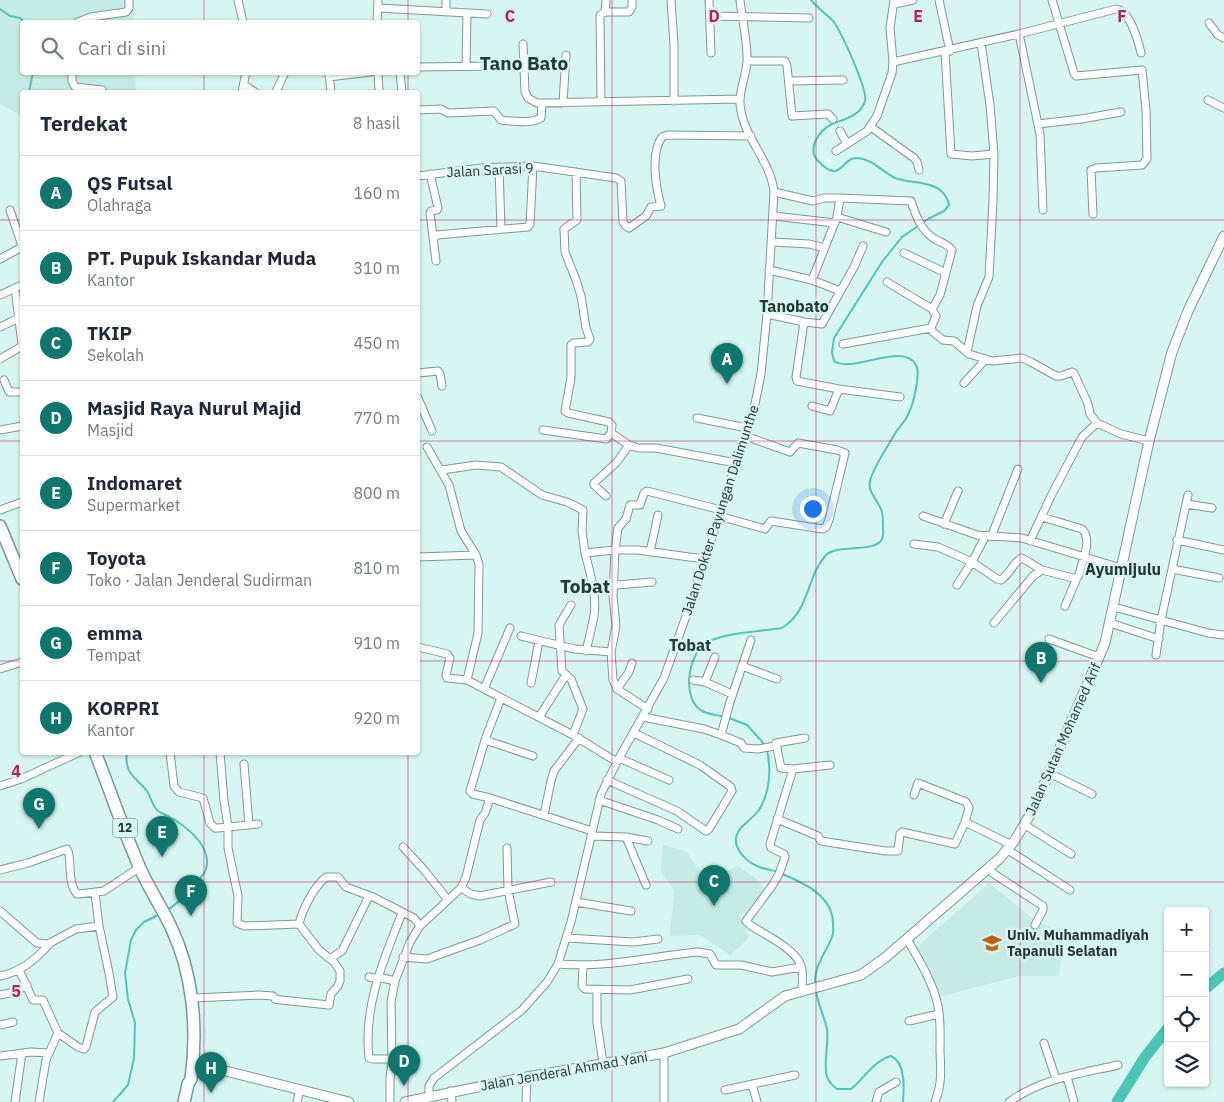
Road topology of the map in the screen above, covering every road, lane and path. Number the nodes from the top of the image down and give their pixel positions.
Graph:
1 (129, 0) edge
2 (238, 0) edge
3 (446, 0) edge
4 (606, 0) edge
5 (632, 0) edge
6 (671, 0) edge
7 (709, 0) edge
8 (740, 0) edge
9 (913, 0) edge
10 (939, 0) edge
11 (1052, 0) edge
12 (894, 2) edge
13 (378, 4) edge
14 (446, 11) junction
15 (605, 12) junction
16 (467, 13) junction
17 (487, 14) dead end
18 (710, 16) junction
19 (742, 16) junction
20 (809, 18) dead end
21 (84, 20) edge
22 (243, 20) edge
23 (377, 20) edge
24 (1059, 23) junction
25 (1208, 23) dead end
26 (1019, 34) junction
27 (1224, 38) edge
28 (981, 43) junction
29 (523, 44) dead end
30 (947, 51) junction
31 (711, 53) dead end
32 (1141, 53) dead end
33 (566, 55) dead end
34 (747, 61) junction
35 (893, 62) junction
36 (466, 65) junction
37 (420, 66) edge
38 (500, 66) dead end
39 (72, 75) edge
40 (245, 75) edge
41 (284, 75) edge
42 (329, 75) edge
43 (378, 75) edge
44 (400, 75) edge
45 (843, 80) dead end
46 (789, 81) junction
47 (243, 89) edge
48 (102, 90) dead end
49 (277, 90) edge
50 (331, 90) edge
51 (380, 90) edge
52 (402, 90) edge
53 (740, 99) junction
54 (601, 100) junction
55 (1208, 100) dead end
56 (674, 101) junction
57 (542, 103) junction
58 (563, 103) junction
59 (1224, 108) edge
60 (420, 110) edge
61 (1121, 112) dead end
62 (833, 119) dead end
63 (1038, 124) junction
64 (871, 127) junction
65 (840, 131) dead end
66 (751, 136) junction
67 (847, 144) junction
68 (836, 151) dead end
69 (994, 154) junction
70 (532, 166) junction
71 (499, 167) junction
72 (919, 170) dead end
73 (576, 172) junction
74 (430, 174) junction
75 (420, 176) edge
76 (774, 192) junction
77 (840, 198) junction
78 (10, 210) dead end
79 (1043, 210) dead end
80 (1094, 214) dead end
81 (774, 216) junction
82 (836, 220) junction
83 (501, 229) junction
84 (886, 232) dead end
85 (1224, 236) edge
86 (434, 238) junction
87 (20, 240) edge
88 (772, 242) junction
89 (863, 246) dead end
90 (20, 247) edge
91 (826, 248) junction
92 (904, 253) dead end
93 (0, 259) edge
94 (436, 261) dead end
95 (770, 270) junction
96 (946, 273) junction
97 (812, 280) junction
98 (887, 282) dead end
99 (19, 287) edge
100 (840, 291) junction
101 (0, 295) edge
102 (932, 309) junction
103 (767, 314) junction
104 (19, 318) junction
105 (804, 322) junction
106 (20, 324) edge
107 (0, 328) edge
108 (931, 328) junction
109 (843, 344) dead end
110 (20, 346) edge
111 (967, 352) junction
112 (0, 359) edge
113 (986, 359) junction
114 (420, 374) edge
115 (4, 380) dead end
116 (964, 383) dead end
117 (442, 386) dead end
118 (838, 390) junction
119 (20, 392) edge
120 (900, 397) dead end
121 (420, 403) edge
122 (812, 406) dead end
123 (697, 418) dead end
124 (1097, 423) junction
125 (20, 426) edge
126 (747, 428) junction
127 (0, 430) edge
128 (543, 430) dead end
129 (432, 431) dead end
130 (611, 433) junction
131 (745, 436) junction
132 (1149, 441) junction
133 (629, 444) junction
134 (427, 447) dead end
135 (736, 462) junction
136 (1018, 469) dead end
137 (442, 470) junction
138 (958, 491) dead end
139 (1188, 495) dead end
140 (606, 496) dead end
141 (20, 503) edge
142 (1186, 504) junction
143 (1212, 508) dead end
144 (0, 510) edge
145 (719, 513) junction
146 (658, 515) dead end
147 (922, 516) dead end
148 (1042, 517) junction
149 (944, 524) junction
150 (0, 526) edge
151 (988, 537) junction
152 (1178, 540) junction
153 (1030, 541) junction
154 (914, 544) dead end
155 (615, 550) junction
156 (1224, 550) edge
157 (650, 552) junction
158 (585, 553) junction
159 (476, 555) junction
160 (420, 557) edge
161 (1083, 558) junction
162 (704, 559) junction
163 (972, 562) junction
164 (1121, 568) junction
165 (1172, 569) junction
166 (1042, 570) junction
167 (20, 574) edge
168 (1077, 578) junction
169 (1219, 578) dead end
170 (652, 582) dead end
171 (957, 585) dead end
172 (594, 586) junction
173 (614, 586) junction
174 (571, 605) dead end
175 (1065, 606) dead end
176 (1114, 607) junction
177 (1161, 620) junction
178 (994, 623) dead end
179 (1110, 623) junction
180 (510, 628) dead end
181 (1224, 635) edge
182 (521, 636) dead end
183 (1049, 639) dead end
184 (1159, 639) junction
185 (751, 640) dead end
186 (539, 641) junction
187 (561, 646) junction
188 (420, 647) edge
189 (586, 651) junction
190 (611, 652) junction
191 (1156, 655) dead end
192 (715, 657) dead end
193 (1099, 657) junction
194 (20, 663) edge
195 (632, 663) dead end
196 (742, 666) junction
197 (0, 669) edge
198 (564, 678) dead end
199 (777, 679) dead end
200 (467, 680) junction
201 (693, 680) dead end
202 (705, 682) junction
203 (531, 683) dead end
204 (617, 688) junction
205 (484, 689) junction
206 (732, 694) junction
207 (501, 698) junction
208 (648, 709) junction
209 (539, 717) junction
210 (643, 717) junction
211 (634, 733) junction
212 (721, 735) junction
213 (576, 737) junction
214 (805, 738) dead end
215 (485, 740) junction
216 (770, 747) junction
217 (73, 755) edge
218 (96, 755) edge
219 (170, 755) edge
220 (220, 755) edge
221 (533, 756) dead end
222 (618, 760) junction
223 (244, 764) dead end
224 (830, 765) dead end
225 (793, 769) junction
226 (1049, 773) junction
227 (607, 780) junction
228 (669, 780) dead end
229 (0, 786) edge
230 (1092, 794) dead end
231 (914, 795) dead end
232 (490, 798) junction
233 (599, 800) junction
234 (544, 815) junction
235 (777, 819) junction
236 (966, 822) junction
237 (249, 824) junction
238 (258, 824) dead end
239 (1025, 825) junction
240 (228, 826) junction
241 (678, 829) dead end
242 (591, 833) junction
243 (626, 837) junction
244 (648, 841) dead end
245 (402, 847) dead end
246 (1010, 847) junction
247 (507, 848) dead end
248 (1071, 854) dead end
249 (140, 867) junction
250 (0, 870) edge
251 (988, 870) junction
252 (551, 882) dead end
253 (646, 885) dead end
254 (461, 888) junction
255 (508, 890) junction
256 (1070, 890) dead end
257 (95, 893) junction
258 (369, 896) junction
259 (448, 900) junction
260 (576, 902) junction
261 (631, 910) dead end
262 (0, 911) edge
263 (402, 912) junction
264 (299, 924) junction
265 (1034, 925) dead end
266 (99, 926) junction
267 (420, 926) junction
268 (566, 938) junction
269 (658, 939) dead end
270 (907, 939) junction
271 (50, 943) junction
272 (404, 957) junction
273 (331, 958) junction
274 (558, 964) junction
275 (583, 966) junction
276 (801, 967) junction
277 (19, 970) junction
278 (0, 976) edge
279 (368, 977) dead end
280 (378, 978) junction
281 (688, 980) dead end
282 (395, 981) junction
283 (27, 985) junction
284 (597, 990) junction
285 (805, 990) junction
286 (0, 995) edge
287 (192, 998) junction
288 (940, 1014) junction
289 (909, 1020) dead end
290 (13, 1022) dead end
291 (0, 1025) edge
292 (58, 1033) junction
293 (1044, 1044) dead end
294 (22, 1053) junction
295 (48, 1053) junction
296 (664, 1053) junction
297 (0, 1056) edge
298 (392, 1059) junction
299 (194, 1063) junction
300 (603, 1063) junction
301 (1118, 1065) dead end
302 (796, 1075) dead end
303 (527, 1077) junction
304 (1067, 1077) junction
305 (191, 1079) junction
306 (1056, 1080) junction
307 (896, 1082) dead end
308 (752, 1084) junction
309 (300, 1089) junction
310 (725, 1090) dead end
311 (451, 1091) junction
312 (429, 1096) junction
313 (15, 1102) edge
314 (38, 1102) edge
315 (184, 1102) edge
316 (191, 1102) edge
317 (297, 1102) edge
318 (349, 1102) edge
319 (390, 1102) edge
320 (404, 1102) edge
321 (452, 1102) edge
322 (526, 1102) edge
323 (664, 1102) edge
324 (757, 1102) edge
325 (876, 1102) edge
326 (935, 1102) edge
327 (1009, 1102) edge
328 (1074, 1102) edge

1 - 21 street
2 - 22 street
3 - 14 street
4 - 15 street
5 - 15 street
6 - 56 street
7 - 18 street
8 - 19 street, Jalan Dokter Payungan Dalimunthe
9 - 12 street
10 - 30 street
11 - 24 street
12 - 35 street
13 - 14 street
13 - 23 street
14 - 16 street
15 - 54 street
16 - 17 street
16 - 36 street
18 - 19 street
18 - 31 street
19 - 20 street
19 - 34 street, Jalan Dokter Payungan Dalimunthe
24 - 26 street
24 - 32 street
24 - 80 street
25 - 27 street
26 - 28 street
26 - 63 street
28 - 30 street
28 - 69 street
29 - 57 street
30 - 35 street
30 - 69 street
33 - 58 street
34 - 46 street
34 - 53 street, Jalan Dokter Payungan Dalimunthe
35 - 64 street
36 - 37 street
36 - 38 street
39 - 48 street
40 - 47 street
41 - 49 street
42 - 50 street
43 - 51 street
44 - 52 street
45 - 46 street
46 - 62 street
53 - 56 street
53 - 66 street, Jalan Dokter Payungan Dalimunthe
54 - 56 street
54 - 58 street
55 - 59 street
57 - 58 street
57 - 60 street
61 - 63 street
63 - 79 street
64 - 67 street
64 - 72 street
65 - 67 street
66 - 73 street, Jalan Sarasi 9
66 - 76 street, Jalan Dokter Payungan Dalimunthe
67 - 68 street
69 - 111 street
70 - 71 street, Jalan Sarasi 9
70 - 73 street, Jalan Sarasi 9
70 - 83 street
71 - 74 street, Jalan Sarasi 9
71 - 83 street
73 - 130 street
74 - 75 street, Jalan Sarasi 9
74 - 86 street
76 - 77 street
76 - 81 street, Jalan Dokter Payungan Dalimunthe
77 - 82 street
77 - 96 street
78 - 87 street
81 - 82 street
81 - 88 street, Jalan Dokter Payungan Dalimunthe
82 - 84 street
82 - 91 street
83 - 86 street
85 - 132 street, Jalan Sutan Mohamed Arif
86 - 94 street
88 - 91 street
88 - 95 street, Jalan Dokter Payungan Dalimunthe
89 - 100 street
90 - 93 street
91 - 97 street
92 - 96 street
95 - 97 street
95 - 103 street, Jalan Dokter Payungan Dalimunthe
96 - 102 street
97 - 100 street
98 - 102 street
99 - 101 street
99 - 104 street
100 - 105 street
102 - 108 street
103 - 105 street
103 - 126 street, Jalan Dokter Payungan Dalimunthe
104 - 106 street
104 - 107 street
105 - 118 street
108 - 109 street
108 - 111 street
110 - 112 street
111 - 113 street
113 - 116 street
113 - 124 street
114 - 117 street
115 - 119 street
118 - 120 street
118 - 122 street
121 - 129 street
123 - 126 street
124 - 132 street
124 - 148 street
125 - 127 street
126 - 131 street, Jalan Dokter Payungan Dalimunthe
128 - 130 street
130 - 133 street
131 - 135 street, Jalan Dokter Payungan Dalimunthe
131 - 145 street
132 - 164 street, Jalan Sutan Mohamed Arif
133 - 135 street
133 - 140 street
134 - 137 street
135 - 145 street, Jalan Dokter Payungan Dalimunthe
136 - 151 street
137 - 158 street
137 - 159 street
138 - 149 street
139 - 142 street
141 - 144 street
142 - 143 street
142 - 152 street
145 - 155 street
145 - 162 street, Jalan Dokter Payungan Dalimunthe
146 - 157 street
147 - 149 street
148 - 153 street
148 - 161 street
149 - 151 street
150 - 167 highway
151 - 153 street
151 - 163 street
152 - 156 street
152 - 165 street
153 - 161 street
154 - 163 street
155 - 157 street
155 - 158 street
155 - 173 street
157 - 162 street
158 - 172 street
159 - 160 street
159 - 200 street
161 - 164 street
161 - 168 street
162 - 208 street, Jalan Dokter Payungan Dalimunthe
163 - 166 street
163 - 171 street
164 - 176 street, Jalan Sutan Mohamed Arif
165 - 169 street
165 - 177 street
166 - 168 street
166 - 178 street
168 - 175 street
170 - 173 street
172 - 173 street
172 - 189 street
173 - 190 street
174 - 187 street
176 - 177 street
176 - 179 street, Jalan Sutan Mohamed Arif
177 - 181 street
177 - 184 street
179 - 184 street
179 - 193 street, Jalan Sutan Mohamed Arif
180 - 205 street
182 - 186 street
183 - 193 street
184 - 191 street
185 - 196 street
186 - 187 street
186 - 203 street
187 - 189 street
187 - 213 street
188 - 200 street
189 - 190 street
190 - 204 street
192 - 202 street
193 - 226 street, Jalan Sutan Mohamed Arif
194 - 197 street
195 - 204 street
196 - 199 street
196 - 206 street
198 - 209 street
200 - 205 street
201 - 202 street
202 - 206 street
204 - 208 street
205 - 207 street
206 - 212 street
207 - 209 street
207 - 215 street
208 - 210 street, Jalan Dokter Payungan Dalimunthe
209 - 213 street
210 - 211 street, Jalan Dokter Payungan Dalimunthe
210 - 212 street
211 - 222 street, Jalan Dokter Payungan Dalimunthe
211 - 227 street
212 - 216 street
213 - 222 street
213 - 234 street
214 - 216 street
215 - 221 street
215 - 232 street
216 - 225 street
217 - 229 street
218 - 249 highway, 12
219 - 240 street
220 - 240 street
222 - 227 street, Jalan Dokter Payungan Dalimunthe
222 - 228 street
223 - 237 street
224 - 225 street
225 - 235 street
226 - 230 street
226 - 239 street, Jalan Sutan Mohamed Arif
227 - 233 street, Jalan Dokter Payungan Dalimunthe
231 - 236 street
232 - 234 street
232 - 254 street
233 - 241 street
233 - 242 street, Jalan Dokter Payungan Dalimunthe
234 - 242 street
235 - 236 street
235 - 276 street
236 - 246 street
237 - 238 street
237 - 240 street
239 - 246 street, Jalan Sutan Mohamed Arif
239 - 248 street
240 - 264 street
242 - 243 street
242 - 260 street, Jalan Dokter Payungan Dalimunthe
243 - 244 street
243 - 253 street
245 - 259 street
246 - 251 street, Jalan Sutan Mohamed Arif
246 - 256 street
247 - 255 street
249 - 257 street
249 - 287 highway, 12
250 - 257 street
251 - 265 street
251 - 270 street, Jalan Sutan Mohamed Arif
252 - 255 street
254 - 255 street
254 - 259 street
255 - 272 street
257 - 266 street
258 - 263 street
258 - 264 street
258 - 273 street
259 - 267 street
260 - 261 street
260 - 268 street, Jalan Dokter Payungan Dalimunthe
262 - 271 street
263 - 267 street
263 - 280 street
264 - 273 street
266 - 271 street
266 - 292 street
267 - 272 street
268 - 269 street
268 - 274 street, Jalan Dokter Payungan Dalimunthe
270 - 285 street, Jalan Sutan Mohamed Arif
270 - 288 street
271 - 277 street
272 - 282 street
273 - 287 street
274 - 275 street
274 - 312 street, Jalan Dokter Payungan Dalimunthe
275 - 276 street
275 - 284 street
276 - 285 street
277 - 278 street
277 - 283 street
279 - 280 street
280 - 282 street
280 - 298 street
281 - 284 street
282 - 298 street
283 - 286 street
283 - 292 street
284 - 300 street
285 - 296 street, Jalan Sutan Mohamed Arif
287 - 299 highway, 12
288 - 289 street
288 - 326 street
290 - 291 street
292 - 295 street
293 - 306 street
294 - 295 street
294 - 297 street
294 - 313 street
295 - 314 street
296 - 300 street, Jalan Jenderal Ahmad Yani
296 - 323 street
298 - 319 street
299 - 305 highway, 12
299 - 309 street
300 - 303 street, Jalan Jenderal Ahmad Yani
301 - 304 street
302 - 308 street
303 - 311 street, Jalan Jenderal Ahmad Yani
303 - 322 street
304 - 306 street
304 - 328 street
305 - 315 highway, 12
305 - 316 highway, 12
306 - 327 street
307 - 325 street
308 - 310 street
308 - 324 street
309 - 317 street
309 - 318 street
311 - 312 street, Jalan Jenderal Ahmad Yani
311 - 321 street
312 - 320 street, Jalan Jenderal Ahmad Yani

